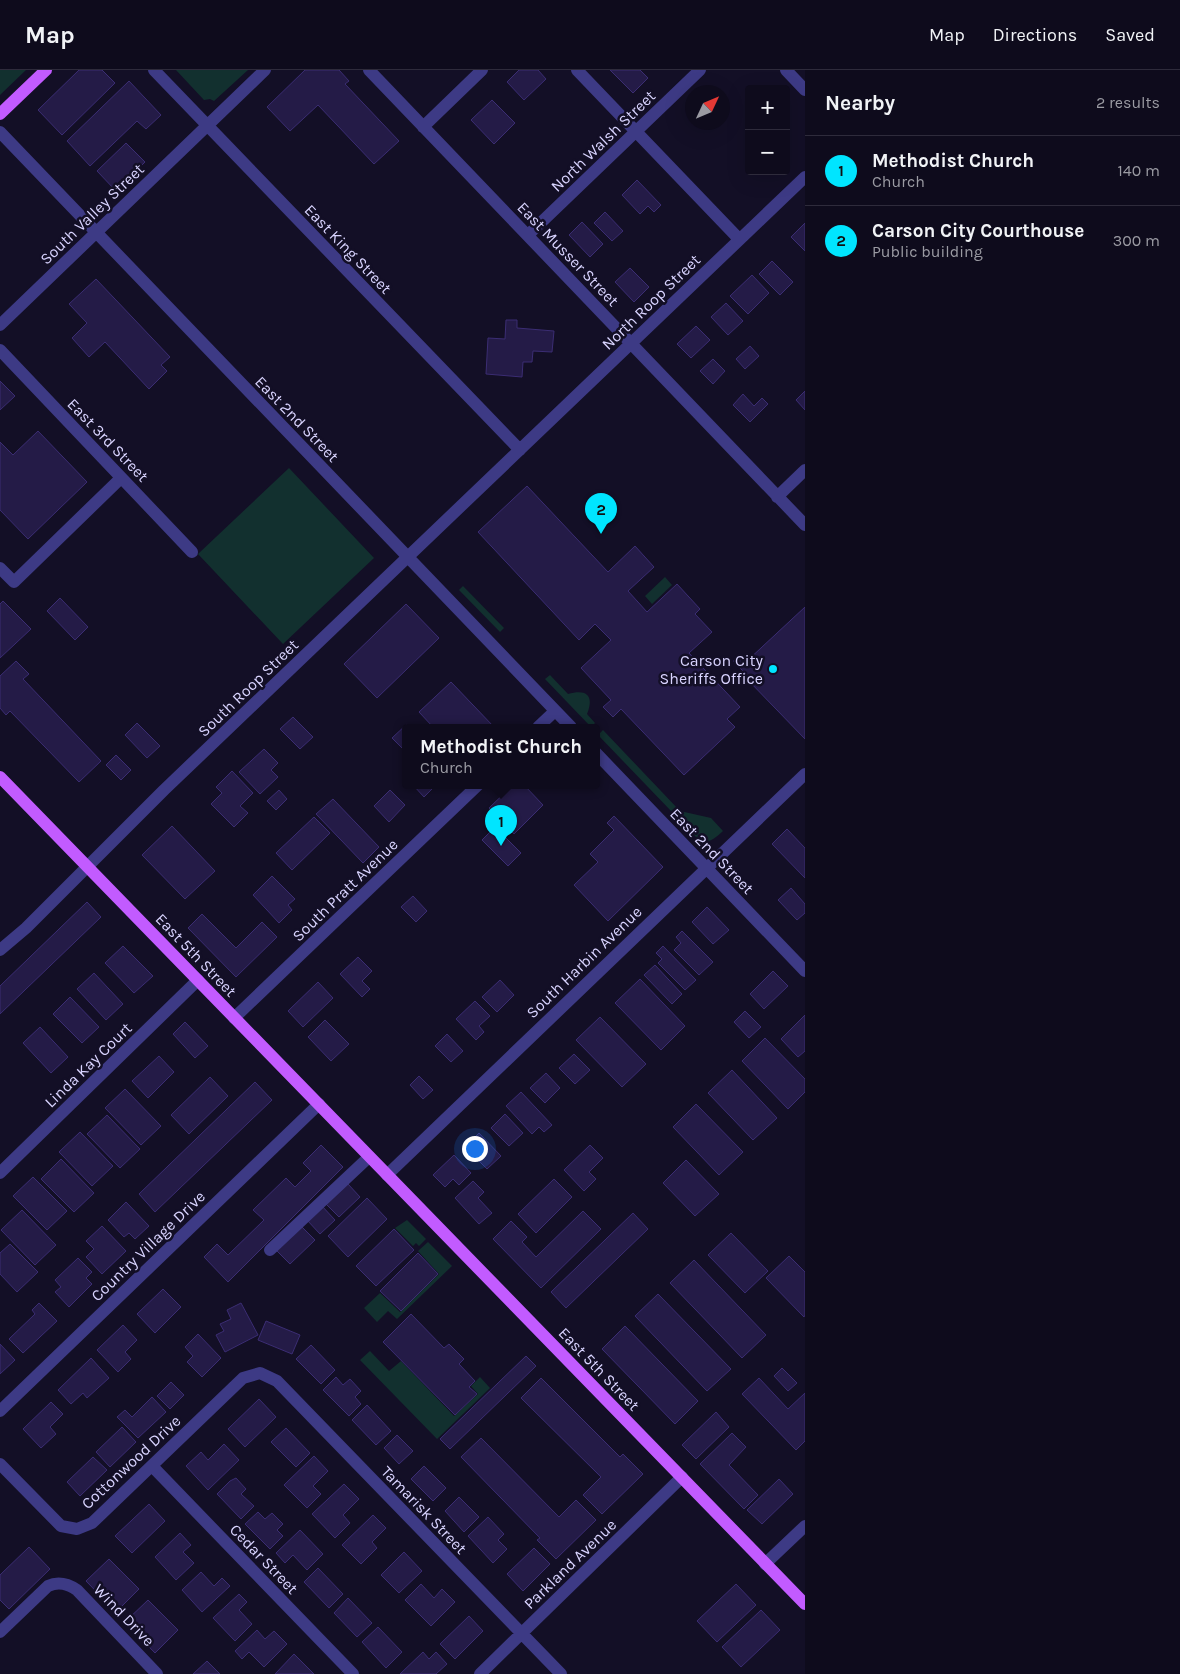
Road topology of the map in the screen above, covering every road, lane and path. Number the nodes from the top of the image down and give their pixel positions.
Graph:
1 (46, 70) edge
2 (154, 70) edge
3 (265, 70) edge
4 (369, 70) edge
5 (482, 70) edge
6 (577, 70) edge
7 (700, 70) edge
8 (786, 70) edge
9 (805, 90) edge
10 (0, 114) edge
11 (207, 125) junction
12 (423, 127) junction
13 (636, 131) junction
14 (0, 132) edge
15 (805, 177) edge
16 (97, 232) junction
17 (528, 235) junction
18 (739, 240) junction
19 (0, 325) edge
20 (631, 343) junction
21 (0, 350) edge
22 (520, 450) junction
23 (805, 470) edge
24 (121, 478) junction
25 (778, 497) junction
26 (805, 525) edge
27 (192, 552) dead end
28 (408, 558) junction
29 (0, 568) edge
30 (556, 711) junction
31 (541, 724) edge
32 (568, 724) edge
33 (600, 757) edge
34 (805, 774) edge
35 (0, 777) edge
36 (474, 789) edge
37 (87, 866) junction
38 (706, 868) junction
39 (0, 950) edge
40 (805, 971) edge
41 (198, 980) junction
42 (234, 1018) junction
43 (319, 1104) junction
44 (369, 1157) junction
45 (0, 1173) edge
46 (386, 1175) junction
47 (270, 1250) dead end
48 (260, 1373) joint
49 (0, 1411) edge
50 (0, 1464) edge
51 (152, 1466) junction
52 (682, 1477) junction
53 (805, 1526) edge
54 (765, 1564) junction
55 (805, 1604) edge
56 (0, 1632) edge
57 (521, 1634) junction
58 (157, 1674) edge
59 (353, 1674) edge
60 (480, 1674) edge
61 (561, 1674) edge

1 - 10 main road
2 - 11 street, East King Street
3 - 11 street, South Valley Street
4 - 12 street, East Musser Street
5 - 12 street
6 - 13 street
7 - 13 street, North Walsh Street
8 - 9 street
11 - 16 street, South Valley Street
11 - 22 street, East King Street
12 - 17 street, East Musser Street
13 - 17 street, North Walsh Street
13 - 18 street
14 - 16 street, East 2nd Street
15 - 18 street, North Roop Street
16 - 19 street, South Valley Street
16 - 28 street, East 2nd Street
17 - 20 street, East Musser Street
18 - 20 street, North Roop Street
20 - 22 street, North Roop Street
20 - 25 street, East Musser Street
21 - 24 street, East 3rd Street
22 - 28 street, South Roop Street
23 - 25 street
24 - 27 street, East 3rd Street
24 - 29 street
25 - 26 street, East Musser Street
28 - 30 street, East 2nd Street
28 - 37 street, South Roop Street
30 - 31 street
30 - 32 street, East 2nd Street
33 - 38 street, East 2nd Street
34 - 38 street, South Harbin Avenue
35 - 37 main road, East 5th Street
36 - 42 street, South Pratt Avenue
37 - 39 street, South Roop Street
37 - 41 main road, East 5th Street
38 - 40 street, East 2nd Street
38 - 46 street, South Harbin Avenue
41 - 42 main road, East 5th Street
41 - 45 street, Linda Kay Court
42 - 43 main road, East 5th Street
43 - 44 main road, East 5th Street
43 - 49 street, Country Village Drive
44 - 46 main road, East 5th Street
44 - 47 street
46 - 52 main road, East 5th Street
48 - 51 street, Cottonwood Drive
48 - 57 street, Tamarisk Street
50 - 51 street, Cottonwood Drive
51 - 59 street, Cedar Street
52 - 54 main road, East 5th Street
52 - 57 street, Parkland Avenue
53 - 54 street
54 - 55 main road, East 5th Street
56 - 58 street, Wind Drive
57 - 60 street, Parkland Avenue
57 - 61 street, Tamarisk Street

